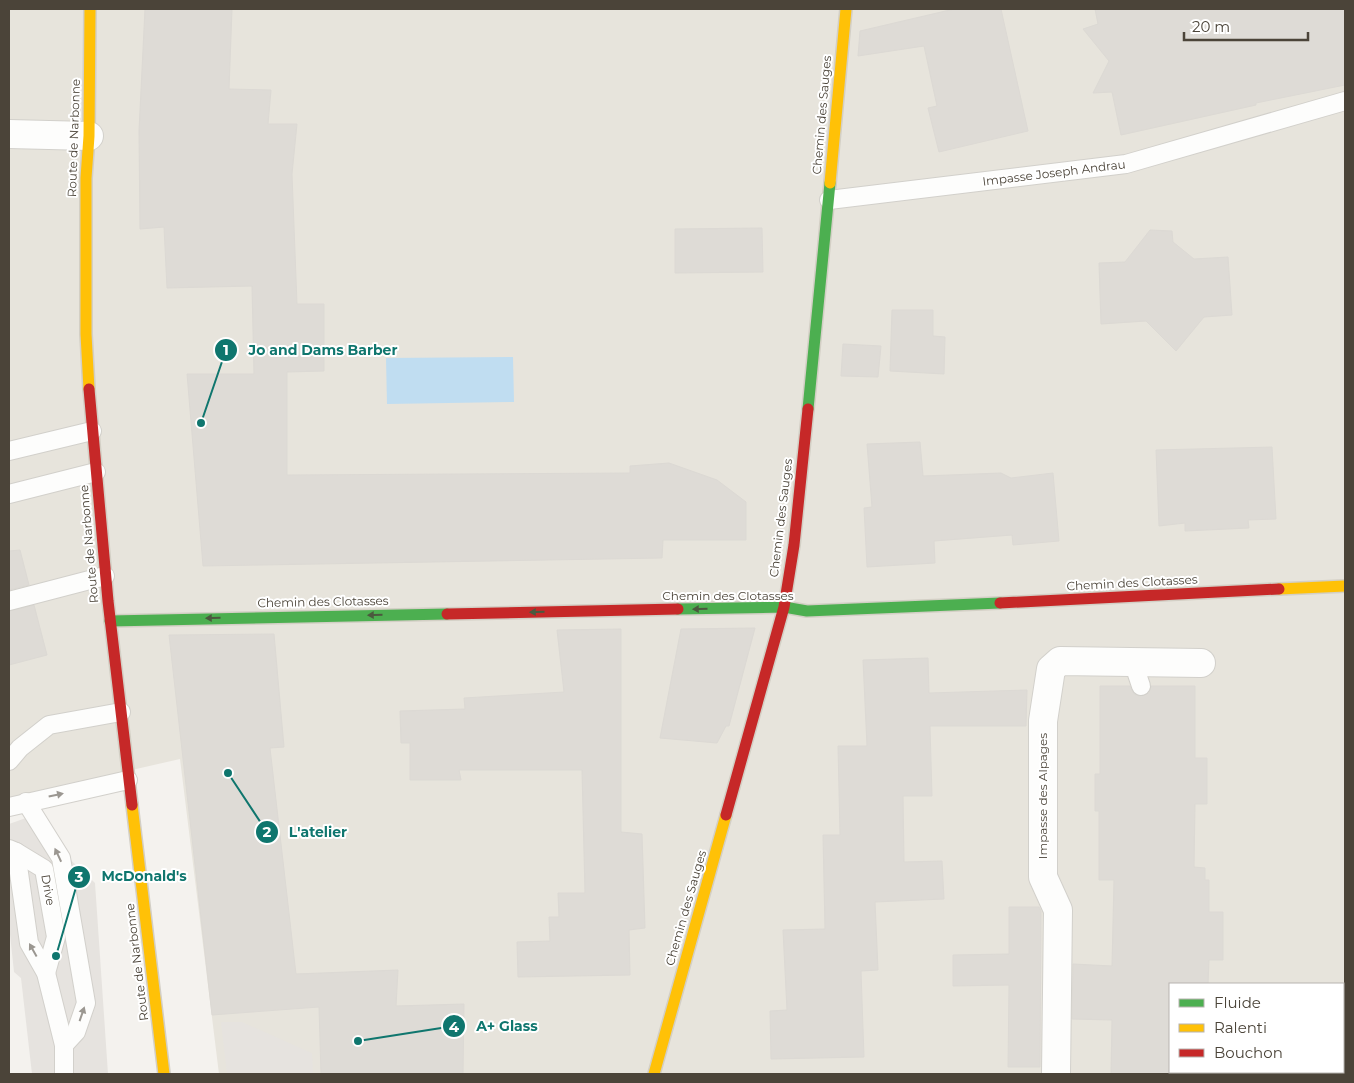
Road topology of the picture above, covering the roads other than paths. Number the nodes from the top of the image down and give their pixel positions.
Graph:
1 (90, 9) edge
2 (846, 9) edge
3 (1345, 101) edge
4 (9, 134) edge
5 (90, 136) junction
6 (829, 200) junction
7 (92, 431) junction
8 (9, 451) edge
9 (96, 472) junction
10 (9, 494) edge
11 (105, 576) junction
12 (1345, 586) edge
13 (9, 601) edge
14 (784, 607) junction
15 (110, 621) junction
16 (1202, 663) dead end
17 (121, 712) junction
18 (9, 761) edge
19 (128, 780) junction
20 (26, 802) junction
21 (9, 806) edge
22 (12, 851) edge
23 (46, 973) junction
24 (64, 1045) junction
25 (64, 1074) edge
26 (164, 1074) edge
27 (654, 1074) edge
28 (1056, 1074) edge

1 - 5 street, Route de Narbonne
2 - 6 street, Chemin des Sauges
3 - 6 lane, Impasse Joseph Andrau
4 - 5 street
5 - 7 street, Route de Narbonne
6 - 14 street, Chemin des Sauges
7 - 8 lane
7 - 9 street, Route de Narbonne
9 - 10 lane
9 - 11 street, Route de Narbonne
11 - 13 lane
11 - 15 street, Route de Narbonne
12 - 14 street, Chemin des Clotasses
14 -> 15 street, Chemin des Clotasses
14 - 27 street, Chemin des Sauges
15 - 17 street, Route de Narbonne
16 - 28 street, Impasse des Alpages
17 - 18 lane
17 - 19 street, Route de Narbonne
20 -> 19 lane
19 - 26 street, Route de Narbonne
20 - 21 lane
24 -> 20 lane
23 -> 22 lane, Drive
22 - 23 lane, Drive
23 - 24 lane, Drive
24 - 25 lane, Drive

